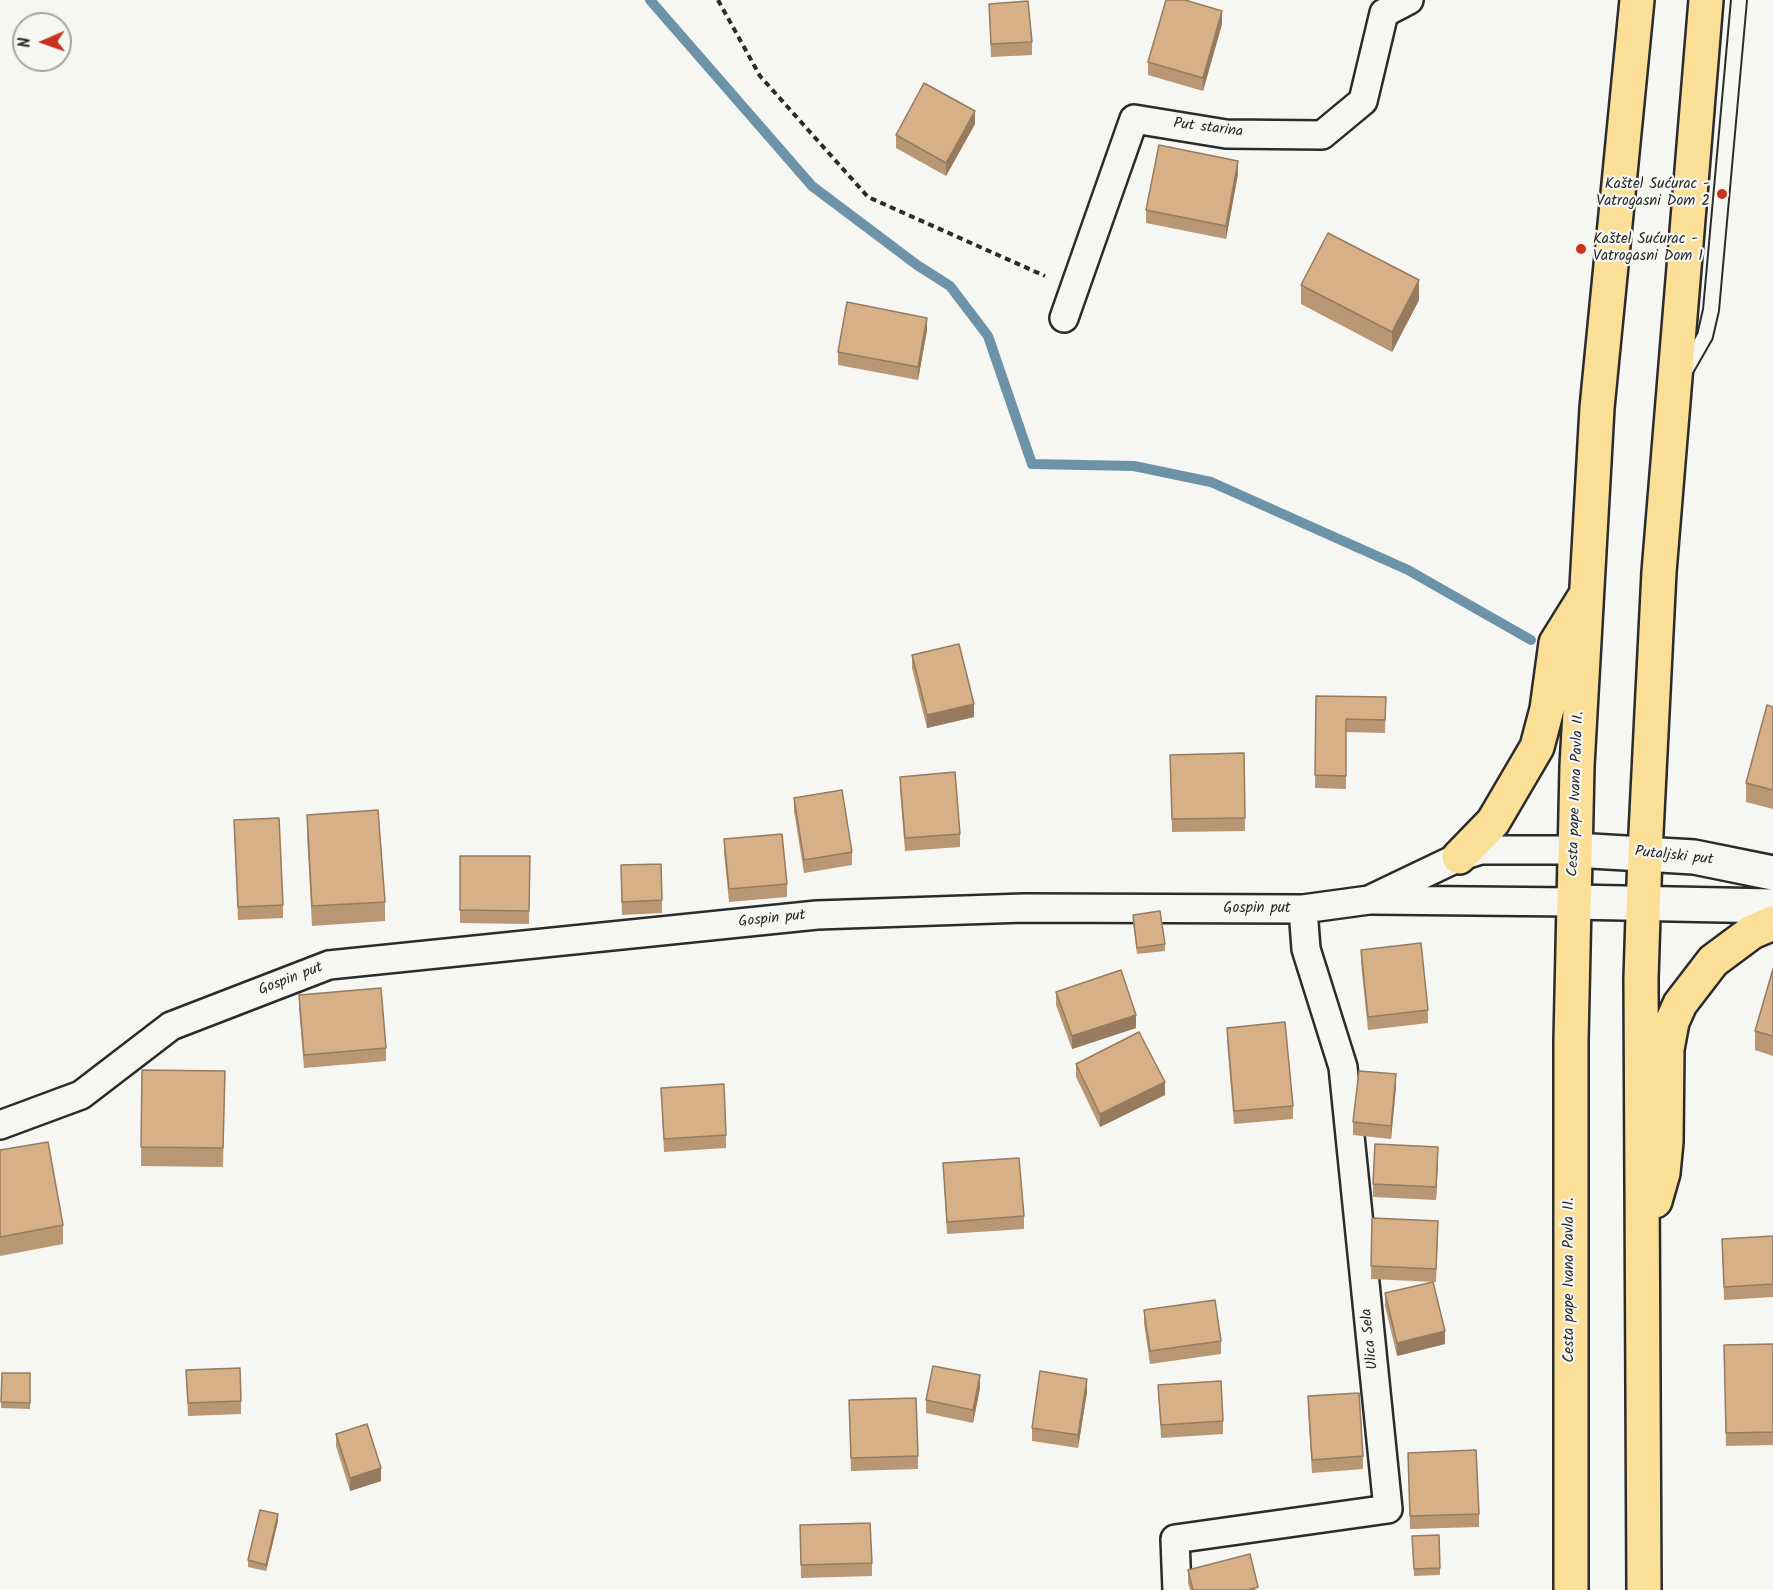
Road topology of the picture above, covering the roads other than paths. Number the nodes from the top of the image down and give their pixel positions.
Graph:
1 (1409, 0) edge
2 (1637, 0) edge
3 (1706, 0) edge
4 (1739, 0) edge
5 (1064, 318) dead end
6 (1672, 394) junction
7 (1585, 597) junction
8 (1574, 850) junction
9 (1645, 853) junction
10 (1459, 857) junction
11 (1773, 873) edge
12 (1369, 900) junction
13 (1573, 902) junction
14 (1643, 903) junction
15 (1773, 906) edge
16 (1303, 909) junction
17 (1773, 922) edge
18 (0, 1125) edge
19 (1642, 1233) junction
20 (1177, 1590) edge
21 (1571, 1590) edge
22 (1644, 1590) edge

1 - 5 street, Put starina
2 - 7 main road, Cesta pape Ivana Pavla II.
3 - 6 main road
4 - 6 lane
6 - 9 main road
7 - 8 main road, Cesta pape Ivana Pavla II.
7 - 10 main road
8 - 9 street, Putaljski put
8 - 10 street, Gospin put
8 - 13 main road, Cesta pape Ivana Pavla II.
9 - 11 street, Putaljski put
9 - 14 main road
10 - 12 street, Gospin put
12 - 13 street
12 - 16 street, Gospin put
13 - 14 street
13 - 21 main road, Cesta pape Ivana Pavla II.
14 - 15 street
14 - 19 main road
16 - 18 street, Gospin put
16 - 20 street, Ulica Sela
17 - 19 main road
19 - 22 main road

